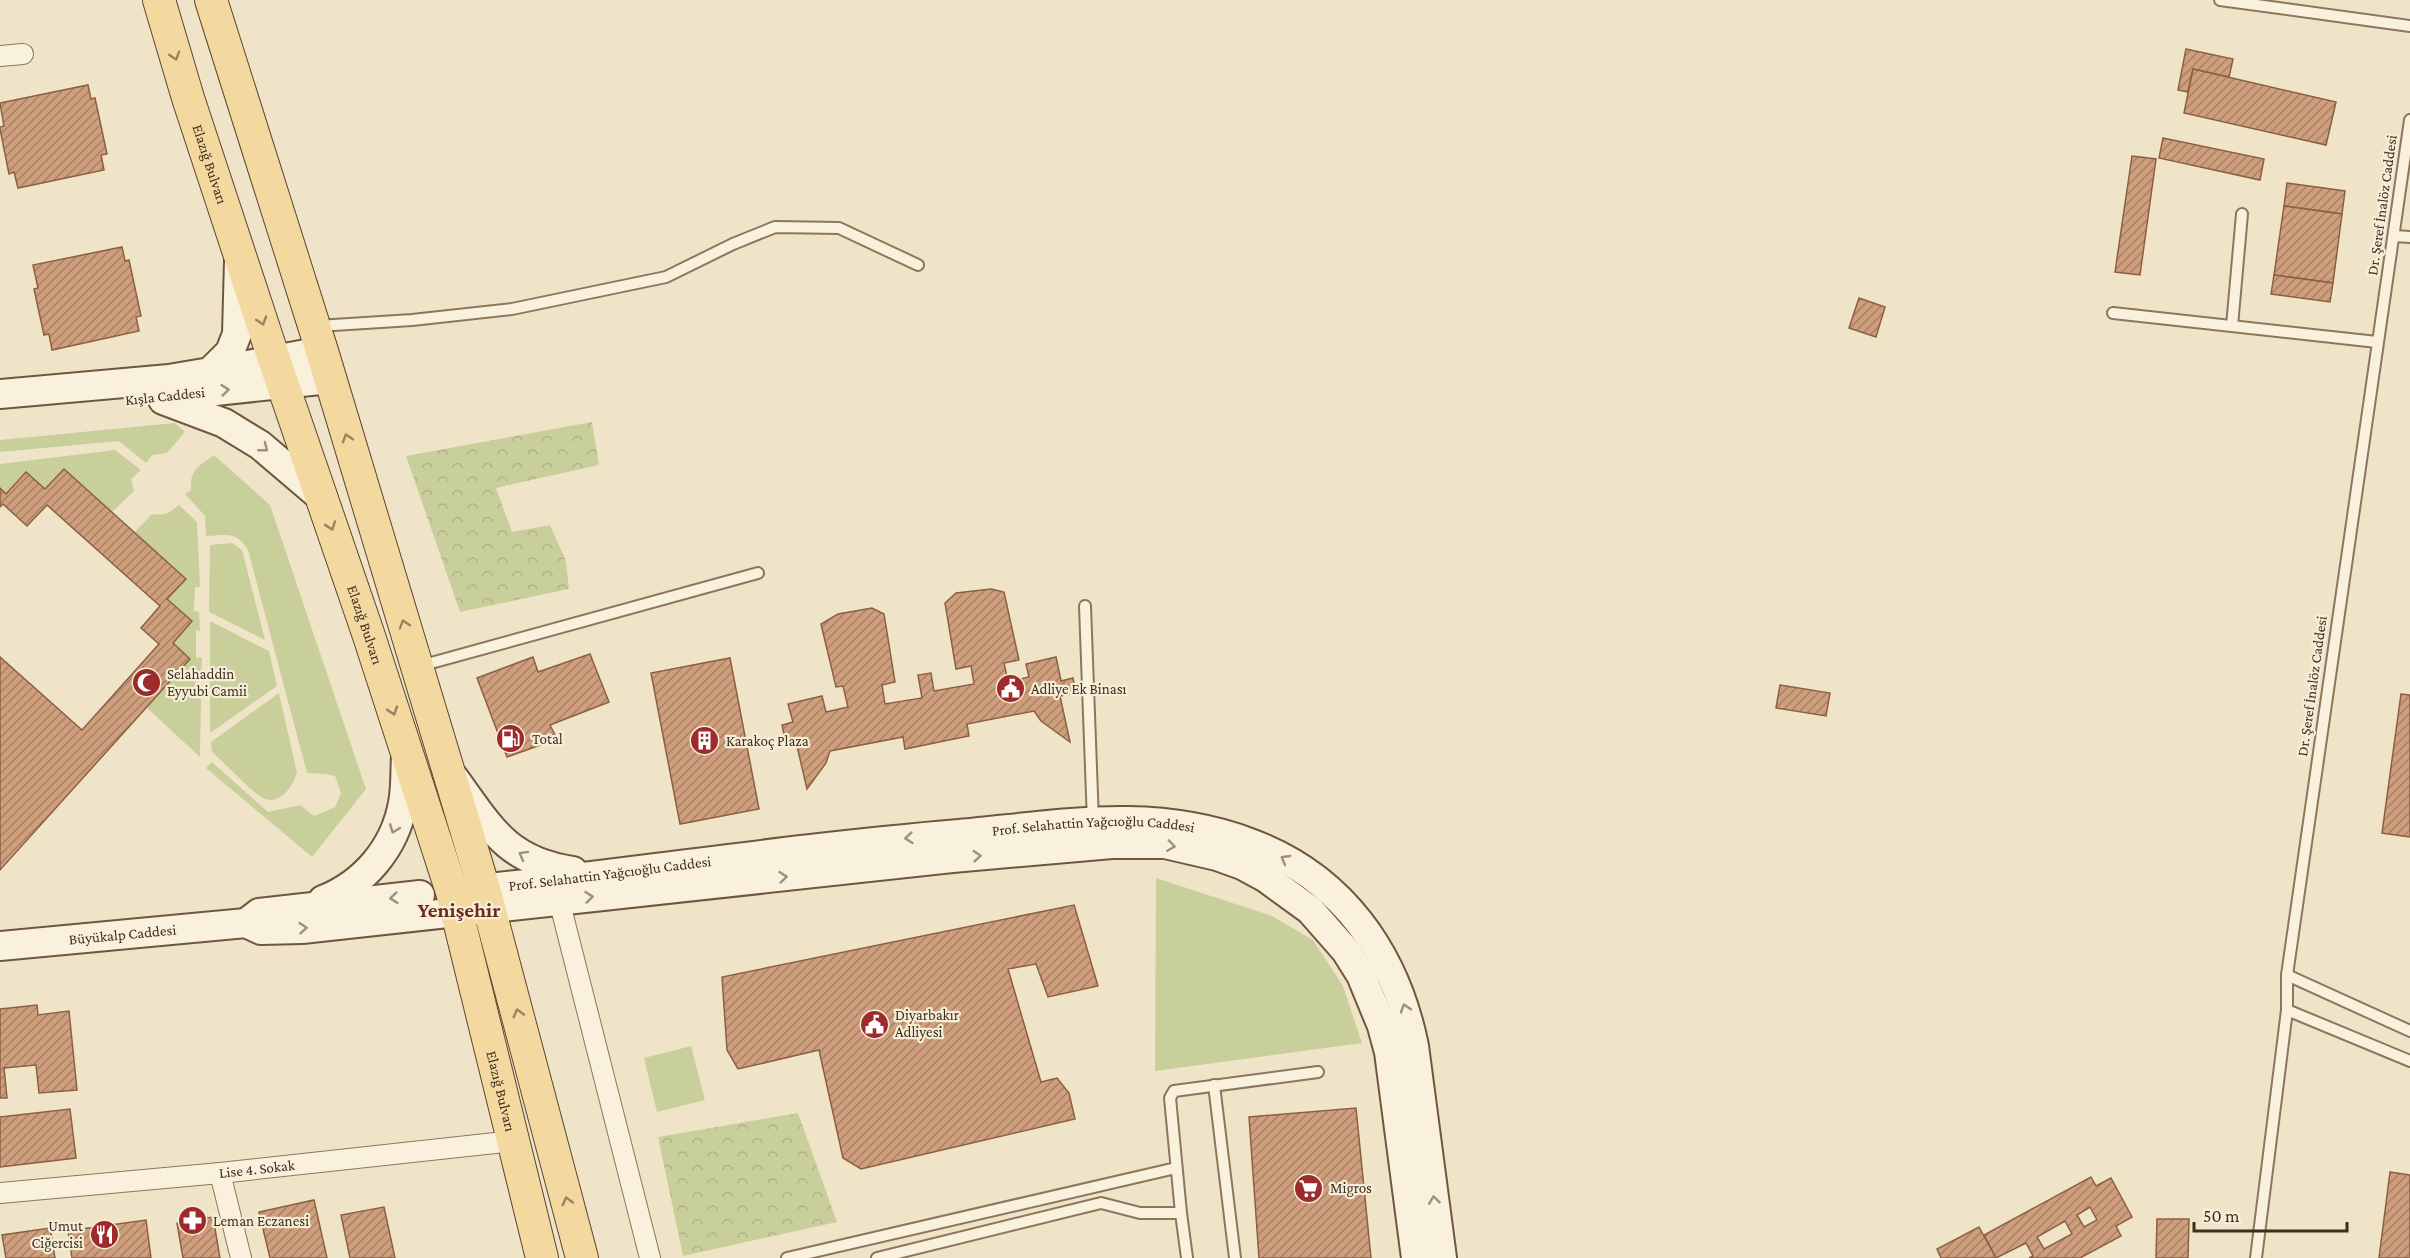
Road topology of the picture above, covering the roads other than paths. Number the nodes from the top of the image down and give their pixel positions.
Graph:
1 (159, 0) edge
2 (211, 0) edge
3 (2220, 0) edge
4 (2410, 26) edge
5 (23, 54) dead end
6 (0, 56) edge
7 (2410, 120) edge
8 (2241, 214) dead end
9 (2394, 236) junction
10 (2410, 237) edge
11 (239, 253) junction
12 (918, 265) dead end
13 (2113, 313) dead end
14 (2232, 326) junction
15 (2376, 342) junction
16 (322, 352) junction
17 (278, 371) junction
18 (210, 372) junction
19 (0, 394) edge
20 (155, 397) junction
21 (0, 413) edge
22 (320, 496) junction
23 (758, 573) dead end
24 (1085, 606) dead end
25 (417, 667) junction
26 (406, 751) junction
27 (448, 770) junction
28 (1093, 822) junction
29 (599, 875) junction
30 (487, 899) junction
31 (559, 900) junction
32 (454, 902) junction
33 (306, 907) junction
34 (246, 923) junction
35 (0, 946) edge
36 (2287, 975) junction
37 (2287, 1010) junction
38 (2410, 1031) edge
39 (2410, 1061) edge
40 (1318, 1072) dead end
41 (1214, 1085) junction
42 (513, 1142) junction
43 (1176, 1168) junction
44 (220, 1173) junction
45 (0, 1193) edge
46 (1181, 1213) junction
47 (242, 1258) edge
48 (542, 1258) edge
49 (582, 1258) edge
50 (650, 1258) edge
51 (787, 1258) edge
52 (877, 1258) edge
53 (1187, 1258) edge
54 (1234, 1258) edge
55 (1416, 1258) edge
56 (1442, 1258) edge
57 (2256, 1258) edge

1 -> 11 main road, Elazığ Bulvarı
2 - 16 main road
3 - 4 lane
5 - 6 street
7 - 9 lane, Dr. Şeref İnalöz Caddesi
8 - 14 lane
9 - 10 lane
9 - 15 lane, Dr. Şeref İnalöz Caddesi
11 -> 17 main road, Elazığ Bulvarı
11 - 18 street
12 - 16 lane
13 - 14 lane
14 - 15 lane
15 - 36 lane, Dr. Şeref İnalöz Caddesi
16 - 17 street, Kışla Caddesi
25 -> 16 main road
17 - 18 street
20 -> 17 street, Kışla Caddesi
17 - 22 main road, Elazığ Bulvarı
18 - 19 street
20 - 21 street, Kışla Caddesi
20 -> 22 street
22 -> 26 main road, Elazığ Bulvarı
23 - 25 lane
24 - 28 lane
25 - 27 main road
26 - 32 main road, Elazığ Bulvarı
26 -> 33 street
29 -> 27 street
27 - 30 main road
28 -> 29 street, Prof. Selahattin Yağcıoğlu Caddesi
56 -> 28 street, Prof. Selahattin Yağcıoğlu Caddesi
29 - 30 street, Prof. Selahattin Yağcıoğlu Caddesi
30 - 31 street, Prof. Selahattin Yağcıoğlu Caddesi
30 - 32 street, Büyükalp Caddesi
49 -> 30 main road
31 - 50 street
31 -> 55 street, Prof. Selahattin Yağcıoğlu Caddesi
32 -> 33 street, Büyükalp Caddesi
34 -> 32 street, Büyükalp Caddesi
32 - 42 main road, Elazığ Bulvarı
33 - 34 street, Büyükalp Caddesi
34 - 35 street, Büyükalp Caddesi
36 - 37 lane, Dr. Şeref İnalöz Caddesi
36 - 38 lane
37 - 39 lane
37 - 57 lane, Dr. Şeref İnalöz Caddesi
40 - 41 lane
41 - 43 lane
41 - 54 lane
42 - 44 street, Lise 4. Sokak
42 - 48 main road, Elazığ Bulvarı
43 - 46 lane
43 - 51 lane
44 - 45 street, Lise 4. Sokak
44 - 47 street
46 - 52 lane
46 - 53 lane

